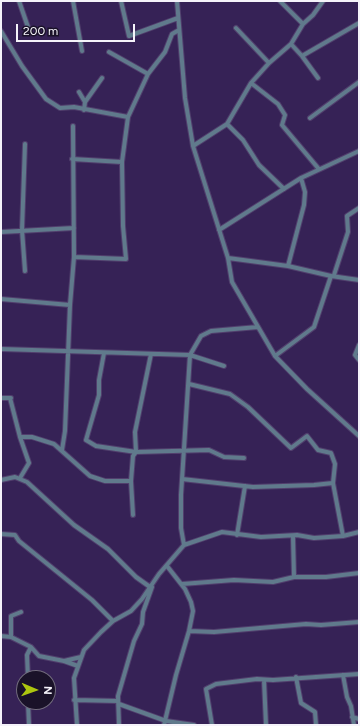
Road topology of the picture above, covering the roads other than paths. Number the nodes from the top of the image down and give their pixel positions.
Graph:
1 (19, 1) edge
2 (73, 1) edge
3 (121, 1) edge
4 (177, 1) edge
5 (280, 1) edge
6 (323, 1) edge
7 (178, 18) junction
8 (359, 23) edge
9 (302, 24) junction
10 (236, 28) dead end
11 (1, 30) edge
12 (179, 30) junction
13 (30, 33) dead end
14 (3, 38) edge
15 (291, 44) junction
16 (82, 51) dead end
17 (109, 52) dead end
18 (302, 56) junction
19 (269, 63) junction
20 (148, 74) junction
21 (102, 78) dead end
22 (318, 78) dead end
23 (359, 82) edge
24 (251, 83) junction
25 (79, 92) dead end
26 (85, 102) junction
27 (84, 110) junction
28 (128, 117) junction
29 (310, 118) dead end
30 (228, 124) junction
31 (73, 126) dead end
32 (25, 144) dead end
33 (193, 146) junction
34 (359, 152) edge
35 (72, 159) junction
36 (122, 162) junction
37 (318, 168) junction
38 (301, 178) junction
39 (284, 189) junction
40 (359, 208) edge
41 (74, 228) junction
42 (22, 230) junction
43 (219, 230) junction
44 (1, 232) edge
45 (74, 257) junction
46 (228, 258) junction
47 (288, 266) junction
48 (26, 271) dead end
49 (333, 275) junction
50 (359, 280) edge
51 (1, 299) edge
52 (70, 304) junction
53 (258, 327) junction
54 (359, 345) edge
55 (1, 349) edge
56 (69, 351) junction
57 (104, 353) junction
58 (151, 354) junction
59 (190, 356) junction
60 (275, 356) junction
61 (359, 360) edge
62 (224, 366) dead end
63 (189, 384) junction
64 (1, 398) edge
65 (359, 436) edge
66 (20, 437) junction
67 (62, 450) junction
68 (183, 451) junction
69 (136, 452) junction
70 (244, 458) dead end
71 (20, 478) junction
72 (182, 479) junction
73 (1, 480) edge
74 (131, 481) junction
75 (332, 482) junction
76 (245, 486) junction
77 (133, 515) dead end
78 (359, 532) edge
79 (1, 534) edge
80 (237, 534) junction
81 (292, 536) junction
82 (344, 536) junction
83 (184, 545) junction
84 (167, 566) junction
85 (359, 573) edge
86 (294, 577) junction
87 (182, 584) junction
88 (151, 587) junction
89 (21, 612) dead end
90 (113, 621) junction
91 (359, 622) edge
92 (189, 631) junction
93 (1, 636) edge
94 (11, 637) junction
95 (31, 647) junction
96 (81, 657) junction
97 (64, 661) junction
98 (78, 666) junction
99 (28, 670) edge
100 (359, 674) edge
101 (343, 675) junction
102 (296, 677) junction
103 (264, 680) junction
104 (74, 700) junction
105 (119, 702) junction
106 (28, 710) edge
107 (352, 717) junction
108 (359, 719) edge
109 (165, 723) edge
110 (353, 723) edge
111 (29, 725) edge
112 (76, 725) edge
113 (119, 725) edge
114 (194, 725) edge
115 (212, 725) edge
116 (266, 725) edge
117 (316, 725) edge

1 - 13 street
2 - 16 street
3 - 7 street
4 - 7 street
5 - 9 street
6 - 9 street
7 - 12 street
8 - 18 street
9 - 15 street
10 - 19 street
11 - 14 street
12 - 20 street
12 - 33 street
14 - 27 street
15 - 18 street
15 - 19 street
17 - 20 street
18 - 22 street
19 - 24 street
20 - 28 street
21 - 26 street
23 - 29 street
24 - 30 street
24 - 37 street
25 - 26 street
26 - 27 street
27 - 28 street
28 - 36 street
30 - 33 street
30 - 39 street
31 - 35 street
32 - 42 street
33 - 43 street
34 - 37 street
35 - 36 street
35 - 41 street
36 - 45 street
37 - 38 street
38 - 39 street
38 - 47 street
39 - 43 street
40 - 49 street
41 - 42 street
41 - 45 street
42 - 44 street
42 - 48 street
43 - 46 street
45 - 52 street
46 - 47 street
46 - 53 street
47 - 49 street
49 - 50 street
49 - 60 street
51 - 52 street
52 - 56 street
53 - 59 street
53 - 60 street
54 - 61 street
55 - 56 street
56 - 57 street
56 - 67 street
57 - 58 street
57 - 69 street
58 - 59 street
58 - 69 street
59 - 62 street
59 - 63 street
60 - 65 street
63 - 68 street
63 - 75 street
64 - 66 street
66 - 67 street
66 - 71 street
67 - 74 street
68 - 69 street
68 - 70 street
68 - 72 street
69 - 74 street
71 - 73 street
71 - 88 street
72 - 76 street
72 - 83 street
74 - 77 street
75 - 76 street
75 - 82 street
76 - 80 street
78 - 82 street
79 - 90 street
80 - 81 street
80 - 83 street
81 - 82 street
81 - 86 street
83 - 84 street
84 - 87 street
84 - 88 street
85 - 86 street
86 - 87 street
87 - 92 street
88 - 90 street
88 - 105 street
89 - 94 street
90 - 96 street
91 - 92 street
92 - 109 street
93 - 94 street
94 - 95 street
95 - 97 street
95 - 99 street
96 - 97 street
96 - 98 street
97 - 98 street
98 - 104 street
100 - 101 street
101 - 102 street
101 - 107 street
102 - 103 street
102 - 117 street
103 - 115 street
103 - 116 street
104 - 105 street
104 - 112 street
105 - 109 street
105 - 113 street
106 - 111 street
107 - 108 street
107 - 110 street
108 - 110 street
109 - 114 street

